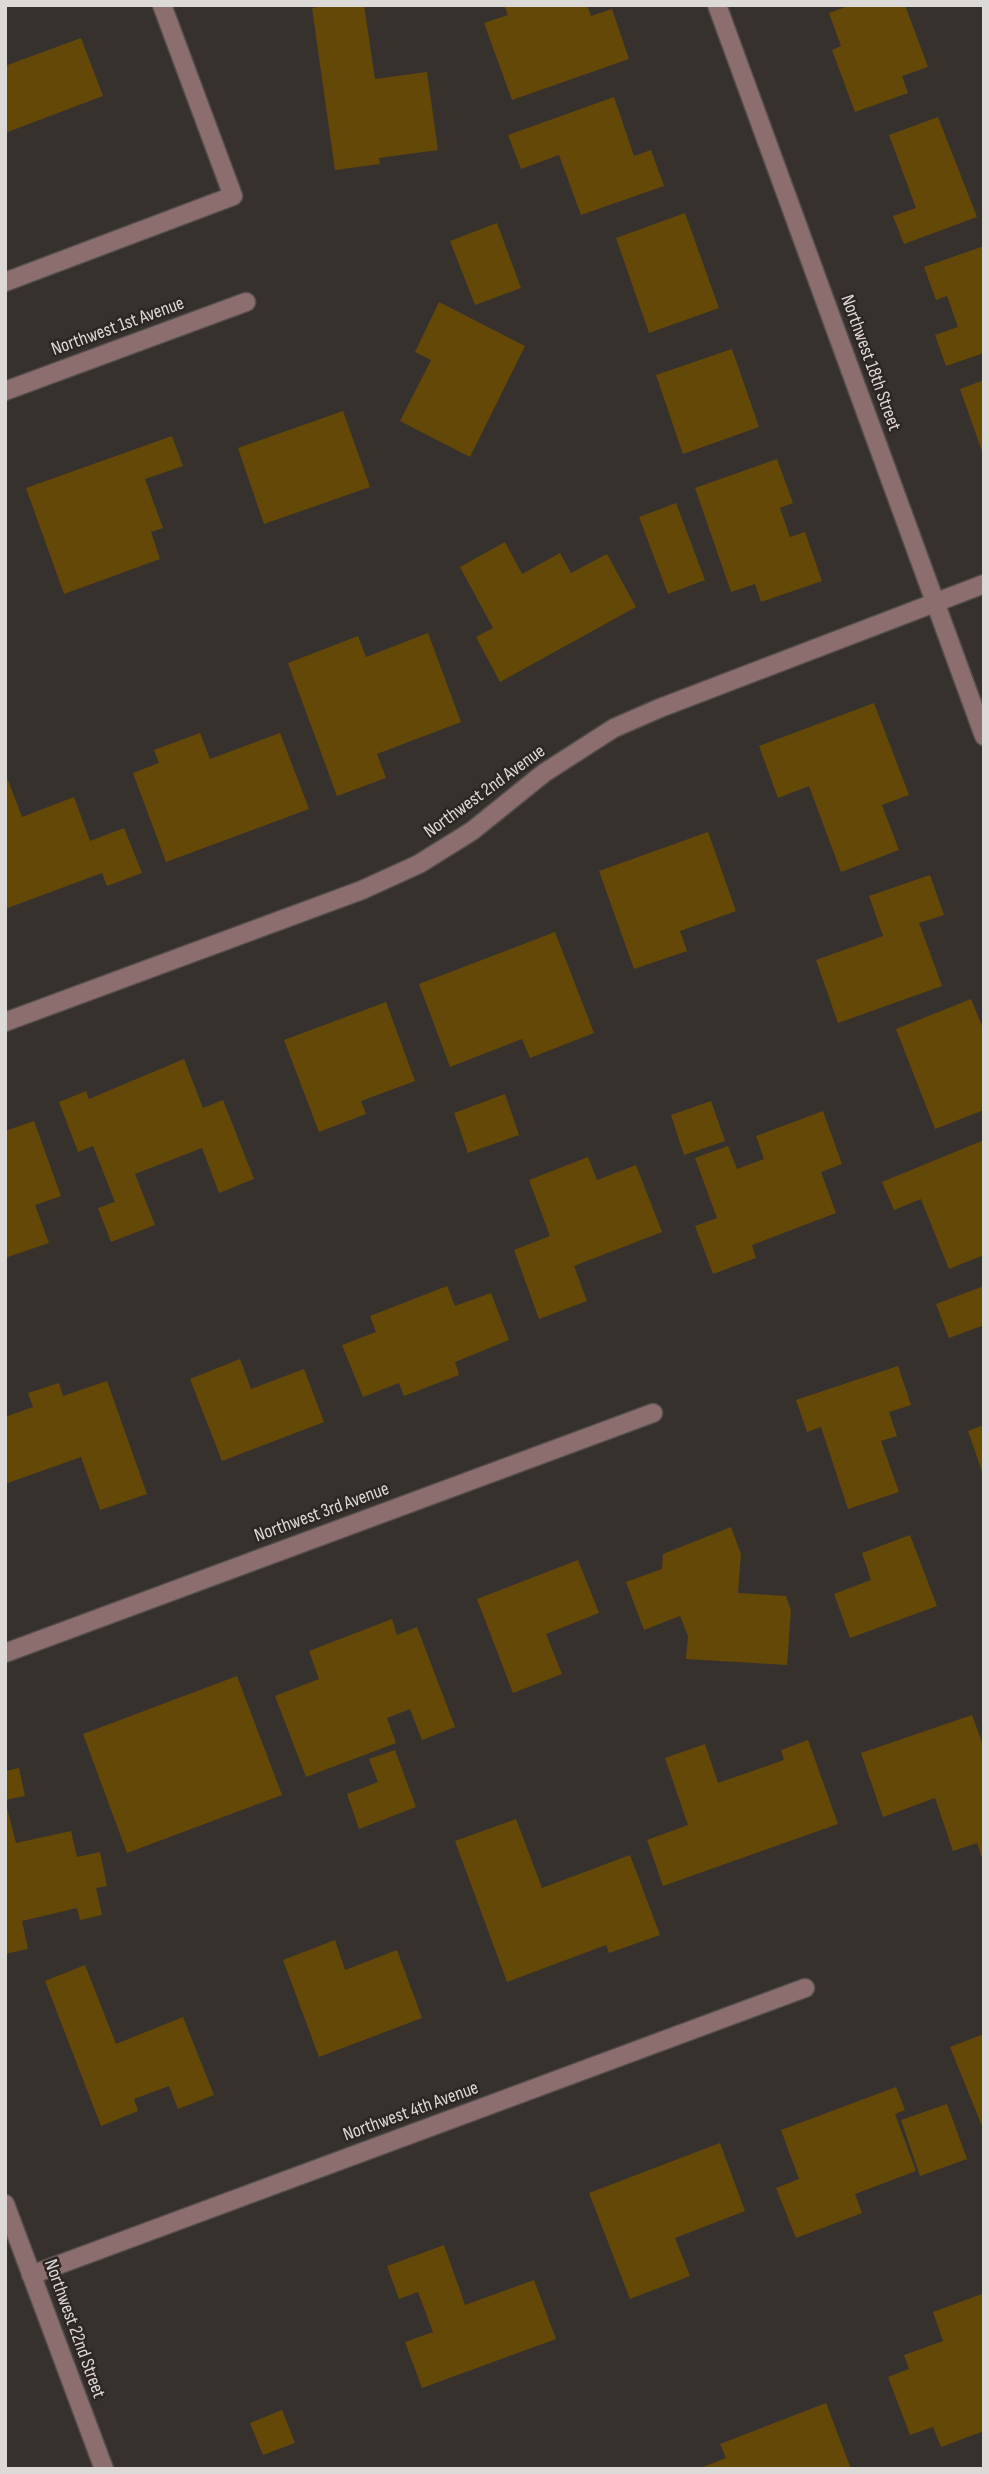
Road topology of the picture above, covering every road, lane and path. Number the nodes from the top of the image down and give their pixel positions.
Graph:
1 (162, 5) edge
2 (717, 5) edge
3 (5, 282) edge
4 (246, 302) dead end
5 (5, 391) edge
6 (984, 584) edge
7 (935, 602) junction
8 (984, 736) edge
9 (5, 1022) edge
10 (653, 1413) dead end
11 (5, 1653) edge
12 (805, 1988) dead end
13 (5, 2204) edge
14 (31, 2275) junction
15 (104, 2469) edge

1 - 3 street
2 - 7 street, Northwest 18th Street
4 - 5 street, Northwest 1st Avenue
6 - 7 street, Northwest 2nd Avenue
7 - 8 street, Northwest 18th Street
7 - 9 street, Northwest 2nd Avenue
10 - 11 street, Northwest 3rd Avenue
12 - 14 street, Northwest 4th Avenue
13 - 14 street, Northwest 22nd Street
14 - 15 street, Northwest 22nd Street

